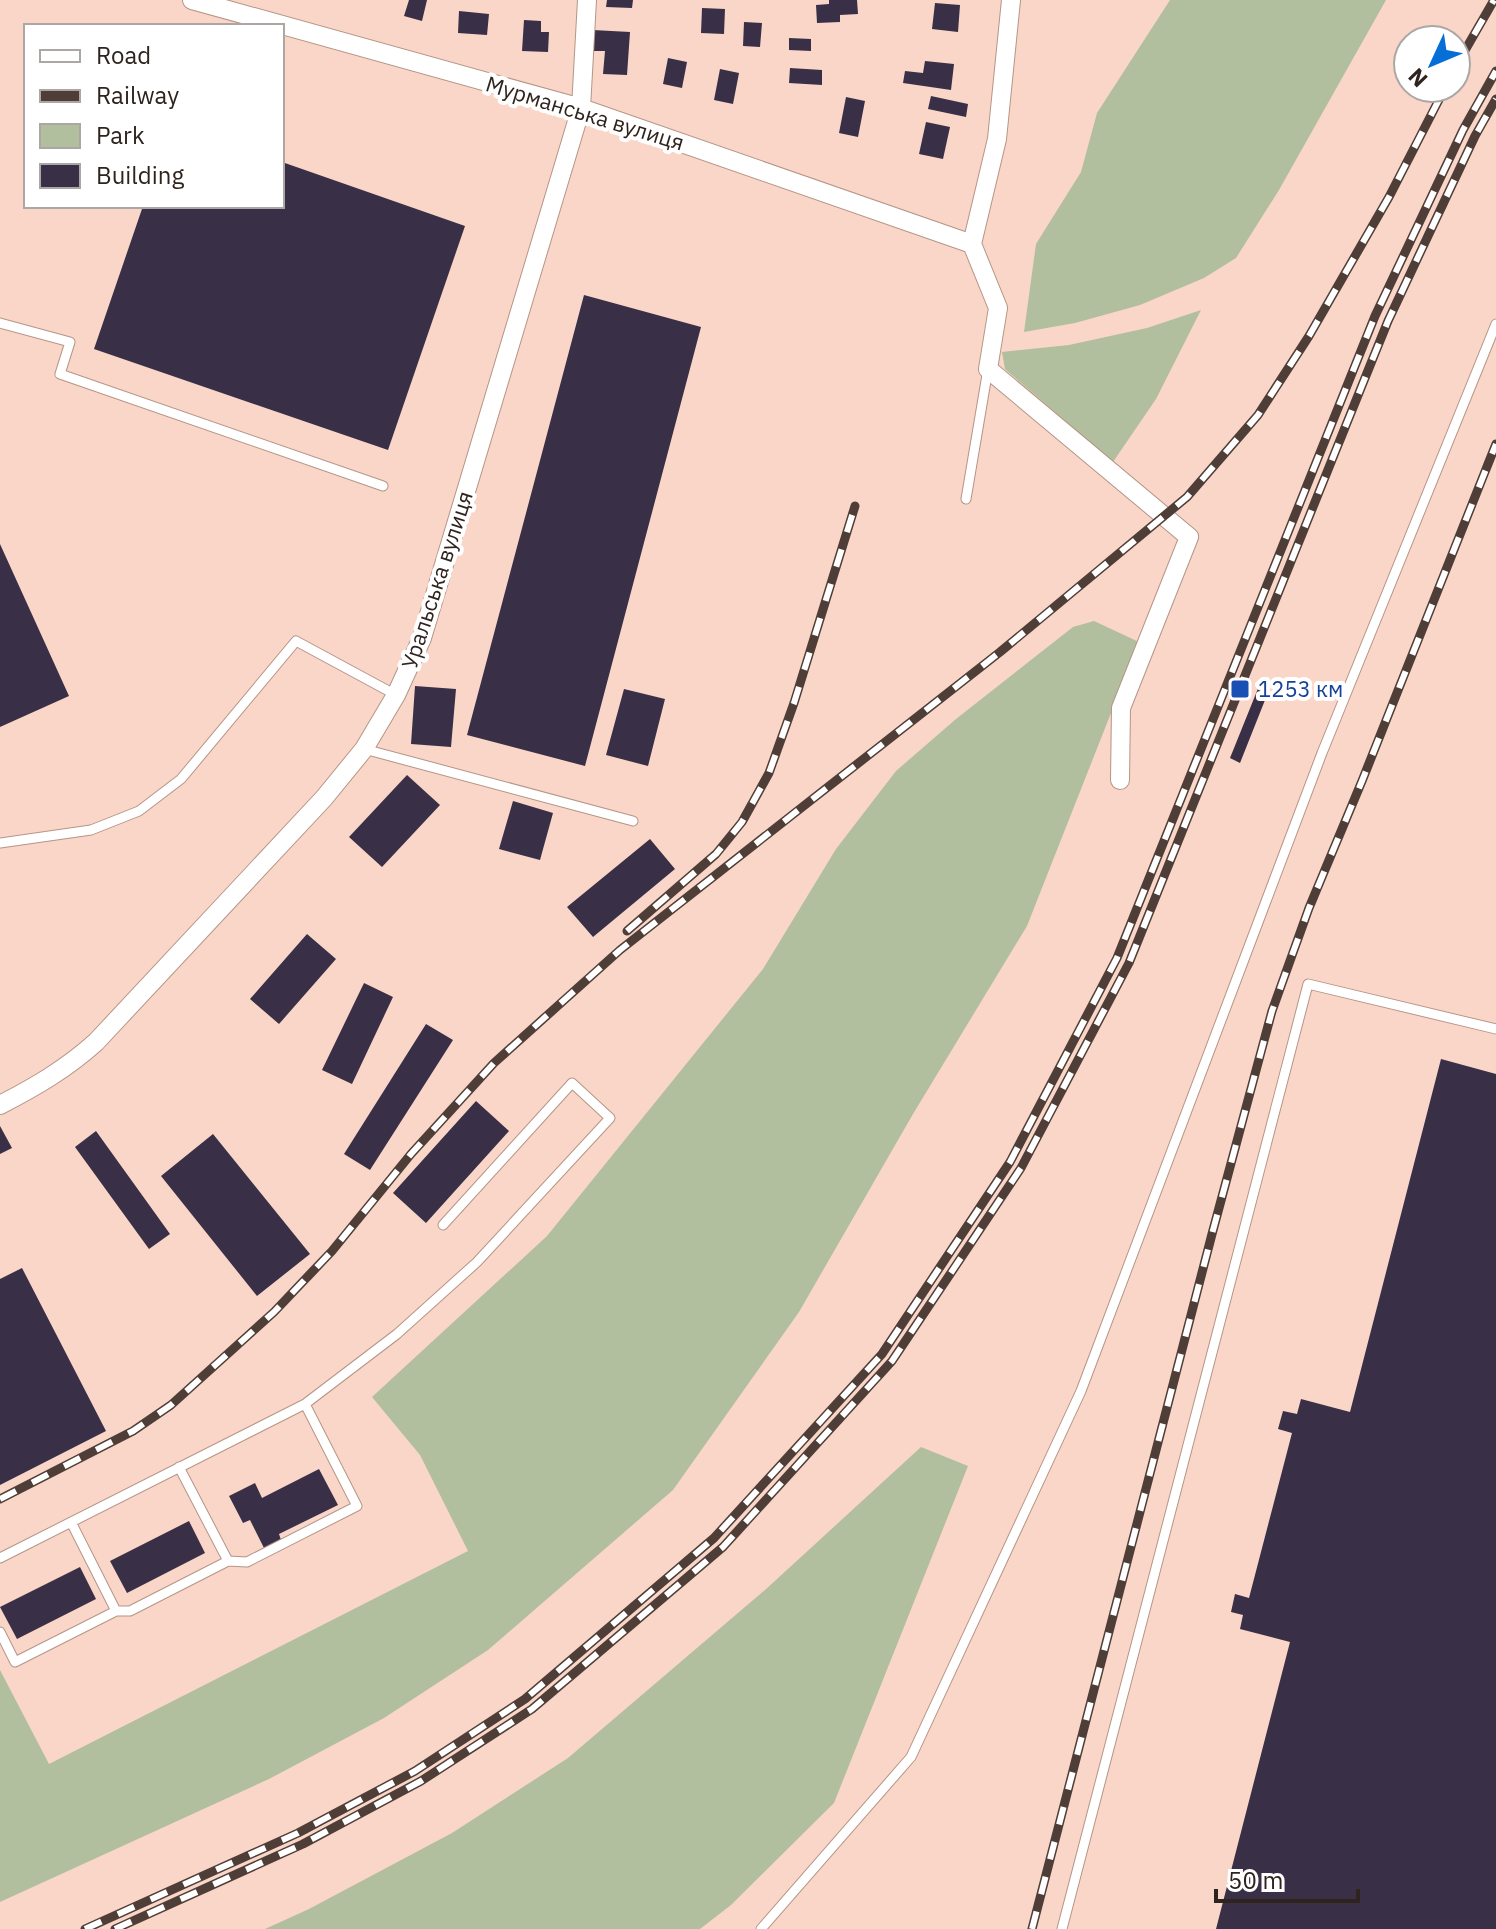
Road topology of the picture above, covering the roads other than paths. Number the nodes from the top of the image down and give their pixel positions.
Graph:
1 (192, 0) edge
2 (587, 0) edge
3 (1011, 0) edge
4 (278, 24) edge
5 (284, 26) edge
6 (581, 108) junction
7 (972, 244) junction
8 (0, 323) edge
9 (1496, 324) edge
10 (988, 369) junction
11 (383, 486) dead end
12 (966, 499) dead end
13 (396, 695) junction
14 (364, 749) junction
15 (1120, 780) dead end
16 (633, 821) dead end
17 (0, 843) edge
18 (1496, 1029) edge
19 (0, 1105) edge
20 (443, 1225) dead end
21 (305, 1404) junction
22 (179, 1467) junction
23 (71, 1522) junction
24 (0, 1558) edge
25 (228, 1561) junction
26 (116, 1611) junction
27 (0, 1632) edge
28 (761, 1929) edge
29 (1062, 1929) edge

1 - 4 street, Мурманська вулиця
2 - 6 street, Уральська вулиця
3 - 7 street
5 - 6 street, Мурманська вулиця
6 - 7 street, Мурманська вулиця
6 - 13 street, Уральська вулиця
7 - 10 street
8 - 11 lane
9 - 28 lane
10 - 12 lane
10 - 15 street
13 - 14 street, Уральська вулиця
13 - 17 lane
14 - 16 lane
14 - 19 street, Уральська вулиця
18 - 29 lane
20 - 21 lane
21 - 22 lane
21 - 25 lane
22 - 23 lane
22 - 25 lane
23 - 24 lane
23 - 26 lane
25 - 26 lane
26 - 27 lane

